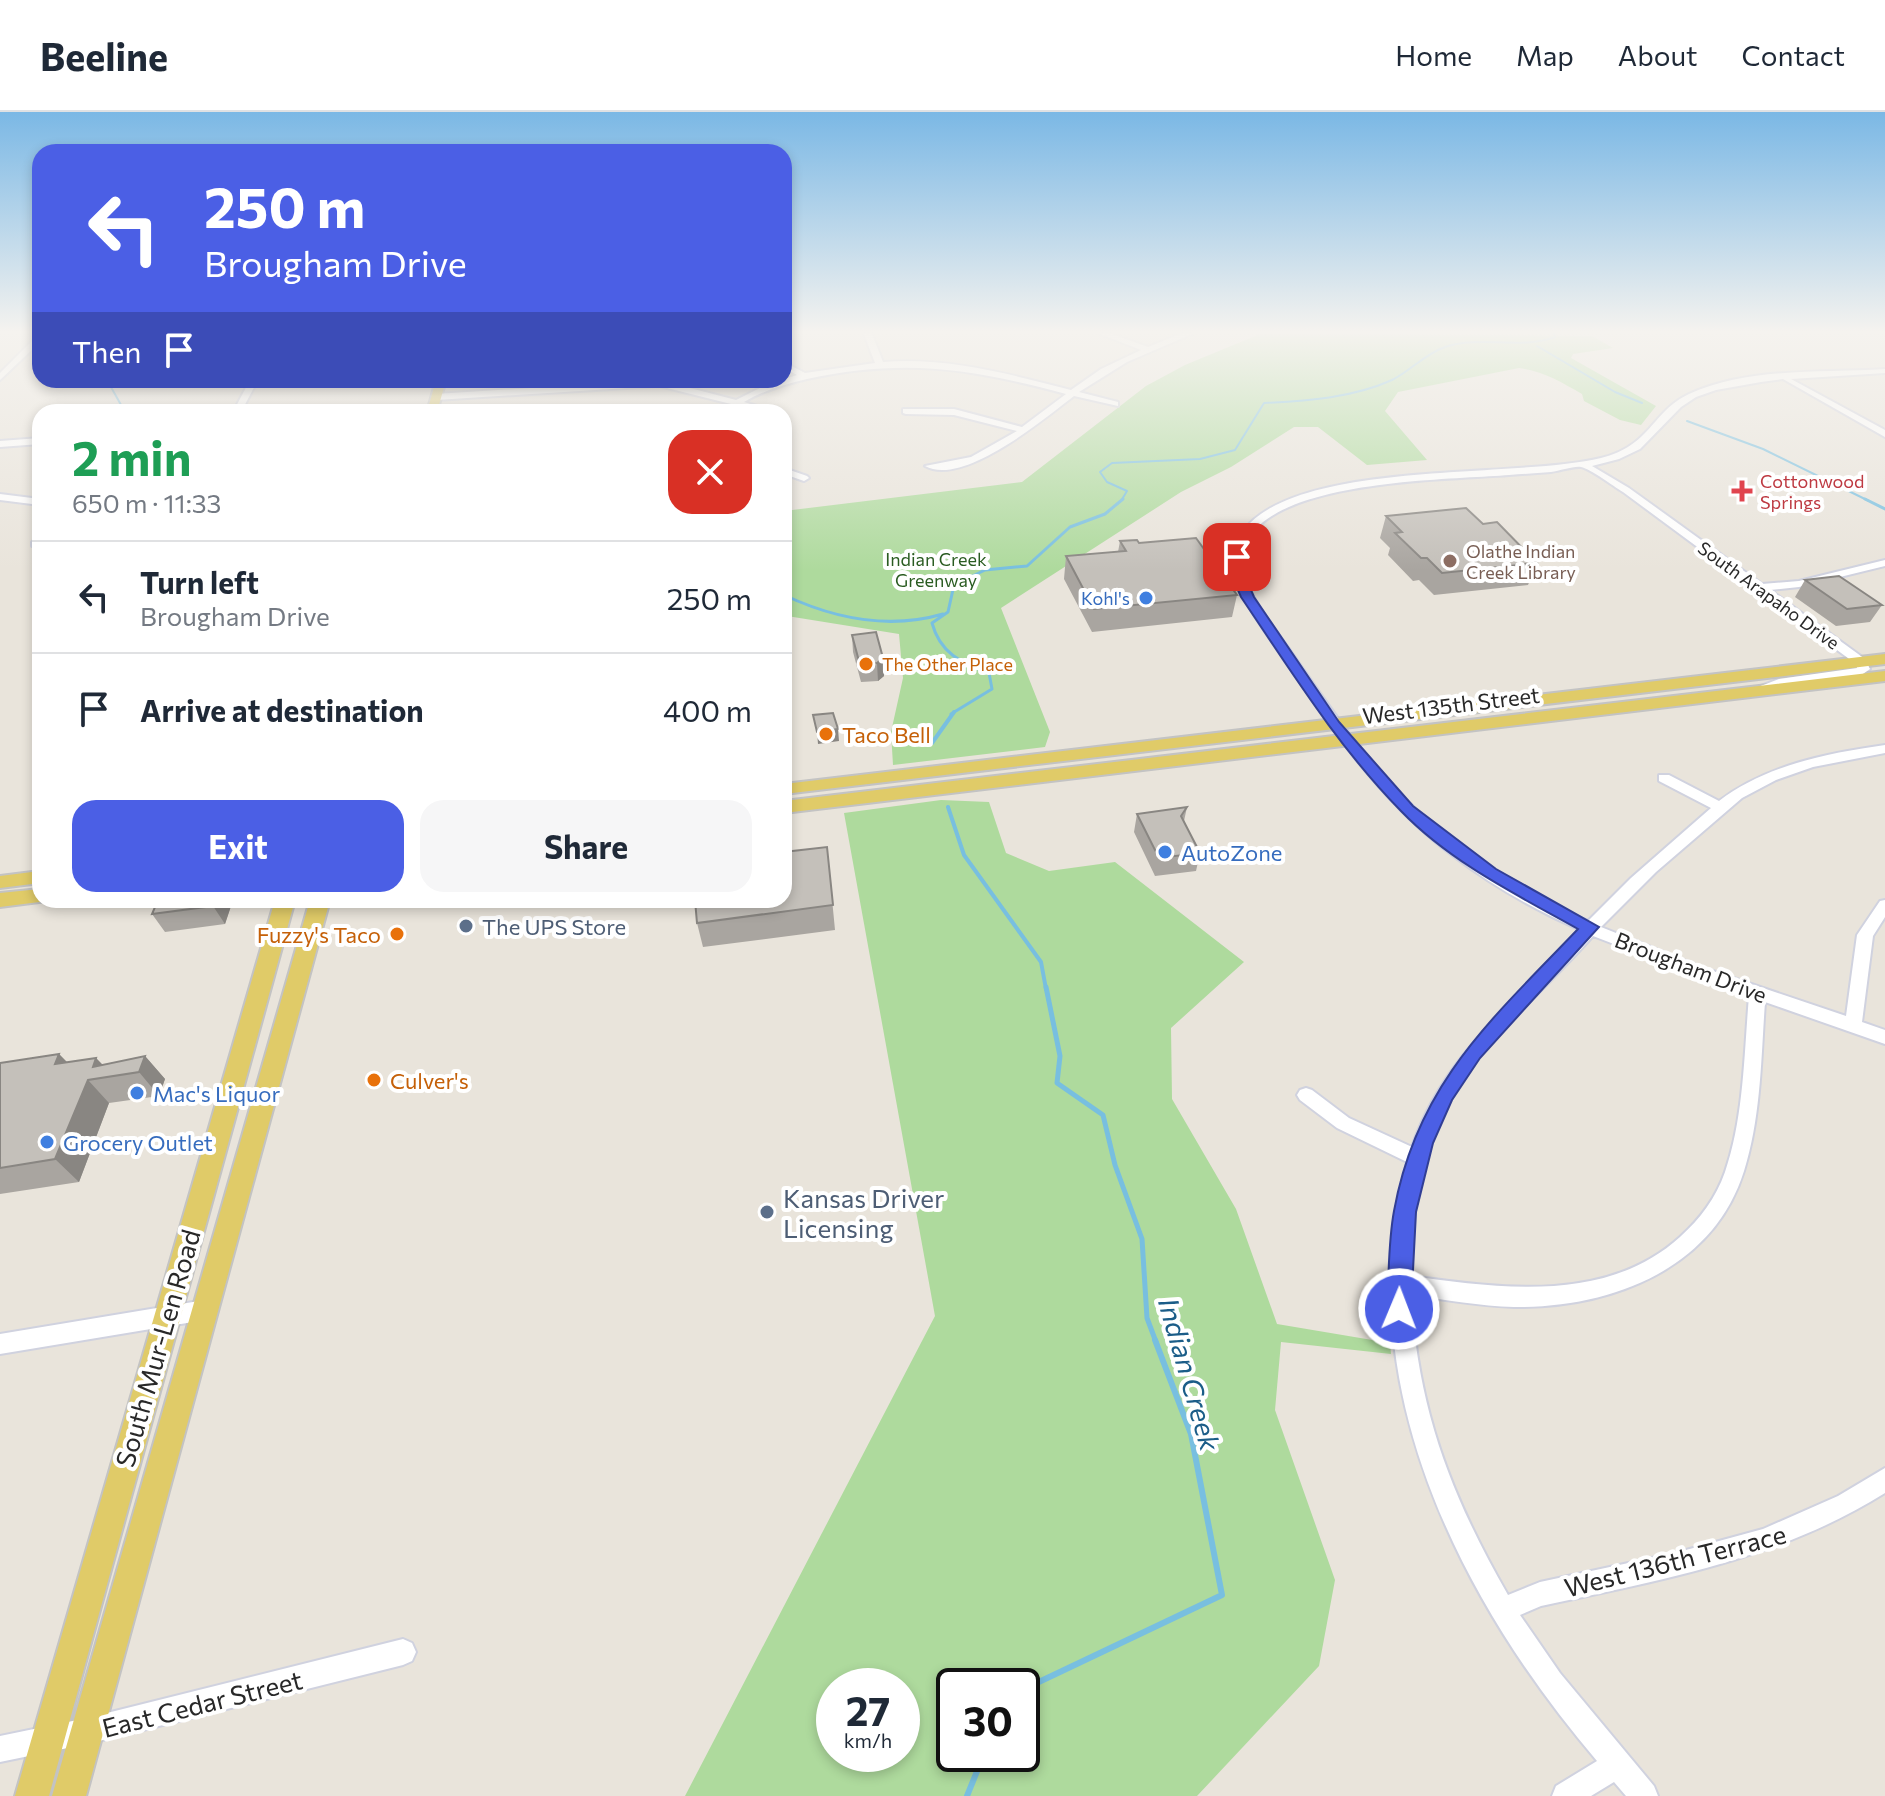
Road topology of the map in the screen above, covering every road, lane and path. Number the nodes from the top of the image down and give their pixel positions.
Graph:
1 (956, 413) edge
2 (1044, 413) edge
3 (1667, 413) edge
4 (1846, 413) edge
5 (1021, 429) junction
6 (1885, 434) edge
7 (32, 442) edge
8 (0, 444) edge
9 (1584, 465) junction
10 (930, 466) dead end
11 (792, 474) edge
12 (804, 478) dead end
13 (0, 497) edge
14 (32, 501) edge
15 (1885, 563) edge
16 (1759, 588) junction
17 (1885, 659) edge
18 (1861, 662) junction
19 (1885, 676) edge
20 (1762, 690) junction
21 (1334, 725) junction
22 (1347, 739) junction
23 (1885, 749) edge
24 (1664, 778) dead end
25 (792, 788) edge
26 (792, 806) edge
27 (1721, 808) junction
28 (32, 878) edge
29 (0, 882) edge
30 (32, 897) edge
31 (0, 900) edge
32 (1885, 905) edge
33 (283, 908) edge
34 (318, 908) edge
35 (1590, 927) junction
36 (1758, 992) junction
37 (1853, 1025) junction
38 (1885, 1037) edge
39 (1306, 1095) dead end
40 (1417, 1158) junction
41 (1399, 1284) junction
42 (205, 1310) junction
43 (165, 1318) junction
44 (0, 1344) edge
45 (1885, 1480) edge
46 (1504, 1610) junction
47 (403, 1652) dead end
48 (87, 1731) junction
49 (46, 1741) junction
50 (0, 1749) edge
51 (1616, 1765) junction
52 (32, 1796) edge
53 (69, 1796) edge
54 (1566, 1796) edge
55 (1644, 1796) edge

1 - 5 street
2 - 5 street
3 - 9 street, Brougham Drive
4 - 6 street
5 - 10 street
7 - 8 street
9 - 16 street, South Arapaho Drive
9 - 21 street, Brougham Drive
11 - 12 street
13 - 14 street
15 - 16 street
16 - 18 street, South Arapaho Drive
17 - 18 main road, West 135th Street
18 - 20 street, South Arapaho Drive
18 - 21 main road, West 135th Street
19 - 20 main road, West 135th Street
20 - 22 main road, West 135th Street
21 - 22 street, Brougham Drive
21 - 25 main road, West 135th Street
22 - 26 main road, West 135th Street
22 - 35 street, Brougham Drive
23 - 27 street
24 - 27 street
27 - 35 street
28 - 29 main road
30 - 31 main road
32 - 37 street
33 - 43 main road, South Mur-Len Road
34 - 42 main road, South Mur-Len Road
35 - 36 street, Brougham Drive
35 - 40 street
36 - 37 street, Brougham Drive
36 - 41 street
37 - 38 street, Brougham Drive
39 - 40 street
40 - 41 street
41 - 46 street
42 - 43 street
42 - 48 main road, South Mur-Len Road
43 - 44 street
43 - 49 main road, South Mur-Len Road
45 - 46 street, West 136th Terrace
46 - 51 street
47 - 48 street, East Cedar Street
48 - 49 street, East Cedar Street
48 - 53 main road, South Mur-Len Road
49 - 50 street, East Cedar Street
49 - 52 main road, South Mur-Len Road
51 - 54 street
51 - 55 street

